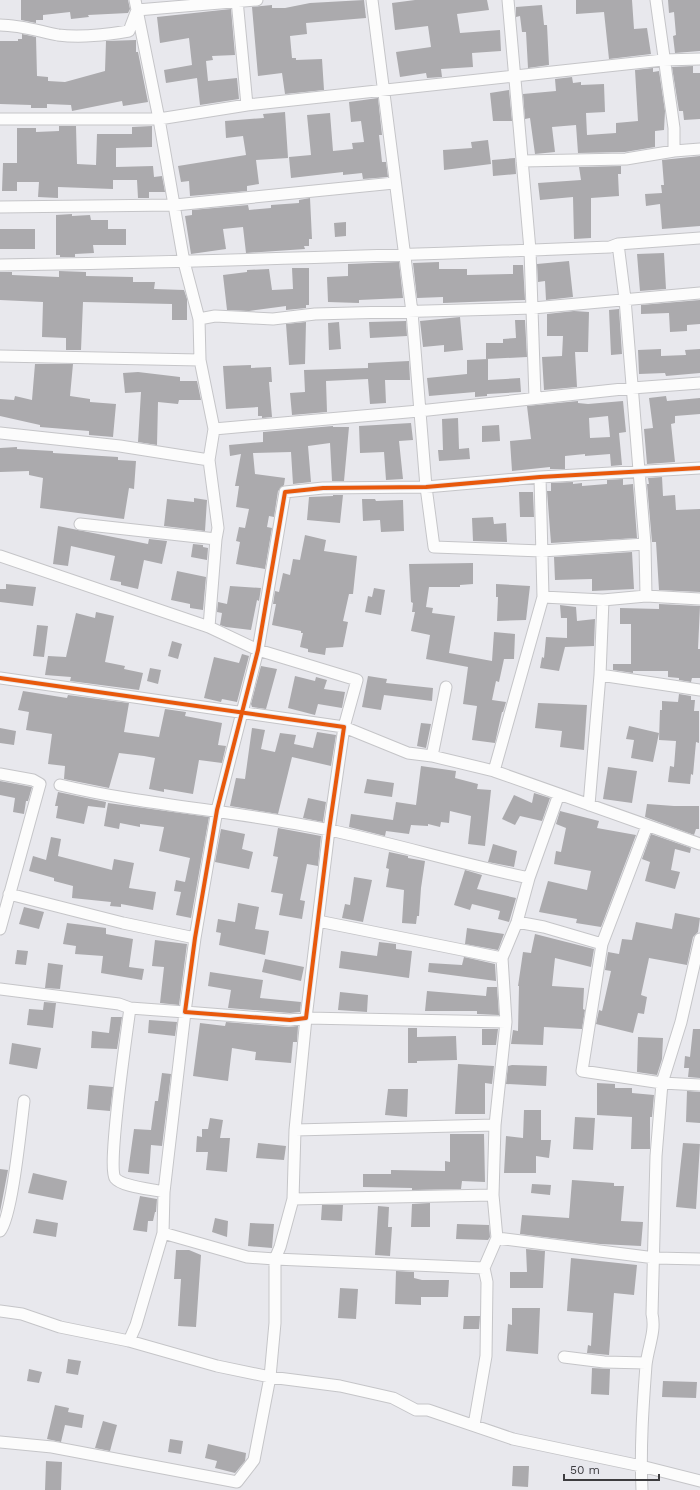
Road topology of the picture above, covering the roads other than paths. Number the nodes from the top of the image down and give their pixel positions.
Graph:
1 (257, 0) edge
2 (372, 0) edge
3 (508, 0) edge
4 (656, 0) edge
5 (237, 1) edge
6 (136, 5) edge
7 (0, 25) edge
8 (700, 59) edge
9 (663, 60) junction
10 (514, 77) junction
11 (382, 89) junction
12 (247, 105) junction
13 (0, 119) edge
14 (159, 119) junction
15 (700, 149) edge
16 (674, 151) junction
17 (522, 161) junction
18 (394, 183) junction
19 (176, 205) junction
20 (0, 207) edge
21 (700, 238) edge
22 (618, 244) junction
23 (530, 250) junction
24 (404, 255) junction
25 (184, 262) junction
26 (0, 265) edge
27 (700, 294) edge
28 (625, 299) junction
29 (533, 308) junction
30 (412, 312) junction
31 (199, 319) junction
32 (0, 356) edge
33 (200, 360) junction
34 (700, 383) edge
35 (632, 388) junction
36 (535, 398) junction
37 (419, 411) junction
38 (214, 429) junction
39 (0, 433) edge
40 (209, 460) junction
41 (700, 468) edge
42 (638, 472) junction
43 (540, 477) junction
44 (426, 486) junction
45 (80, 524) dead end
46 (216, 539) junction
47 (645, 544) junction
48 (542, 551) junction
49 (0, 556) edge
50 (646, 596) junction
51 (543, 597) junction
52 (700, 599) edge
53 (603, 600) junction
54 (209, 627) junction
55 (258, 650) junction
56 (600, 675) junction
57 (0, 678) edge
58 (446, 687) dead end
59 (700, 690) edge
60 (241, 712) junction
61 (344, 727) junction
62 (432, 756) junction
63 (494, 771) junction
64 (0, 774) edge
65 (60, 785) dead end
66 (559, 794) junction
67 (589, 805) junction
68 (217, 810) junction
69 (647, 826) junction
70 (329, 830) junction
71 (700, 844) edge
72 (529, 878) junction
73 (9, 894) junction
74 (318, 921) junction
75 (517, 922) junction
76 (0, 930) edge
77 (195, 938) junction
78 (700, 940) edge
79 (602, 944) junction
80 (502, 958) junction
81 (0, 989) edge
82 (130, 1008) junction
83 (185, 1012) junction
84 (306, 1018) junction
85 (506, 1022) junction
86 (662, 1083) junction
87 (700, 1085) edge
88 (24, 1101) dead end
89 (496, 1125) junction
90 (295, 1130) junction
91 (164, 1192) junction
92 (493, 1195) junction
93 (293, 1199) junction
94 (0, 1231) edge
95 (163, 1234) junction
96 (497, 1238) junction
97 (655, 1258) junction
98 (275, 1259) junction
99 (700, 1259) edge
100 (484, 1268) junction
101 (0, 1311) edge
102 (129, 1341) junction
103 (564, 1357) dead end
104 (646, 1363) junction
105 (270, 1377) junction
106 (474, 1425) junction
107 (0, 1442) edge
108 (641, 1466) junction
109 (700, 1481) edge
110 (642, 1490) edge

1 - 5 street
2 - 11 street
3 - 10 street
4 - 9 street
5 - 6 street
5 - 12 street
6 - 7 street
6 - 14 street
8 - 9 street
9 - 10 street
9 - 16 street
10 - 11 street
10 - 17 street
11 - 12 street
11 - 18 street
12 - 14 street
13 - 14 street
14 - 19 street
15 - 16 street
16 - 17 street
17 - 23 street
18 - 19 street
18 - 24 street
19 - 20 street
19 - 25 street
21 - 22 street
22 - 23 street
22 - 28 street
23 - 24 street
23 - 29 street
24 - 25 street
24 - 30 street
25 - 26 street
25 - 31 street
27 - 28 street
28 - 29 street
28 - 35 street
29 - 30 street
29 - 36 street
30 - 31 street
30 - 37 street
31 - 33 street
32 - 33 street
33 - 38 street
34 - 35 street
35 - 36 street
35 - 42 street
36 - 37 street
37 - 38 street
37 - 44 street
38 - 40 street
39 - 40 street
40 - 46 street
41 - 42 street
42 - 43 street
42 - 47 street
43 - 44 street
43 - 48 street
44 - 48 street
44 - 55 street
45 - 46 street
46 - 54 street
47 - 48 street
47 - 50 street
48 - 51 street
49 - 54 street
50 - 52 street
50 - 53 street
51 - 53 street
51 - 63 street
53 - 56 street
54 - 55 street
55 - 60 street
55 - 61 street
56 - 59 street
56 - 67 street
57 - 60 street
58 - 62 street
60 - 61 street
60 - 68 street
61 - 62 street
61 - 70 street
62 - 63 street
63 - 66 street
64 - 73 street
65 - 68 street
66 - 67 street
66 - 72 street
67 - 69 street
68 - 70 street
68 - 77 street
69 - 71 street
69 - 79 street
70 - 72 street
70 - 74 street
72 - 75 street
73 - 76 street
73 - 77 street
74 - 80 street
74 - 84 street
75 - 79 street
75 - 80 street
77 - 83 street
78 - 86 street
79 - 86 street
80 - 85 street
81 - 82 street
82 - 83 street
82 - 91 street
83 - 84 street
83 - 91 street
84 - 85 street
84 - 90 street
85 - 89 street
86 - 87 street
86 - 97 street
88 - 94 street
89 - 90 street
89 - 92 street
90 - 93 street
91 - 95 street
92 - 93 street
92 - 96 street
93 - 98 street
95 - 98 street
95 - 102 street
96 - 97 street
96 - 100 street
97 - 99 street
97 - 104 street
98 - 100 street
98 - 105 street
100 - 106 street
101 - 102 street
102 - 105 street
103 - 104 street
104 - 108 street
105 - 106 street
105 - 107 street
106 - 108 street
108 - 109 street
108 - 110 street

